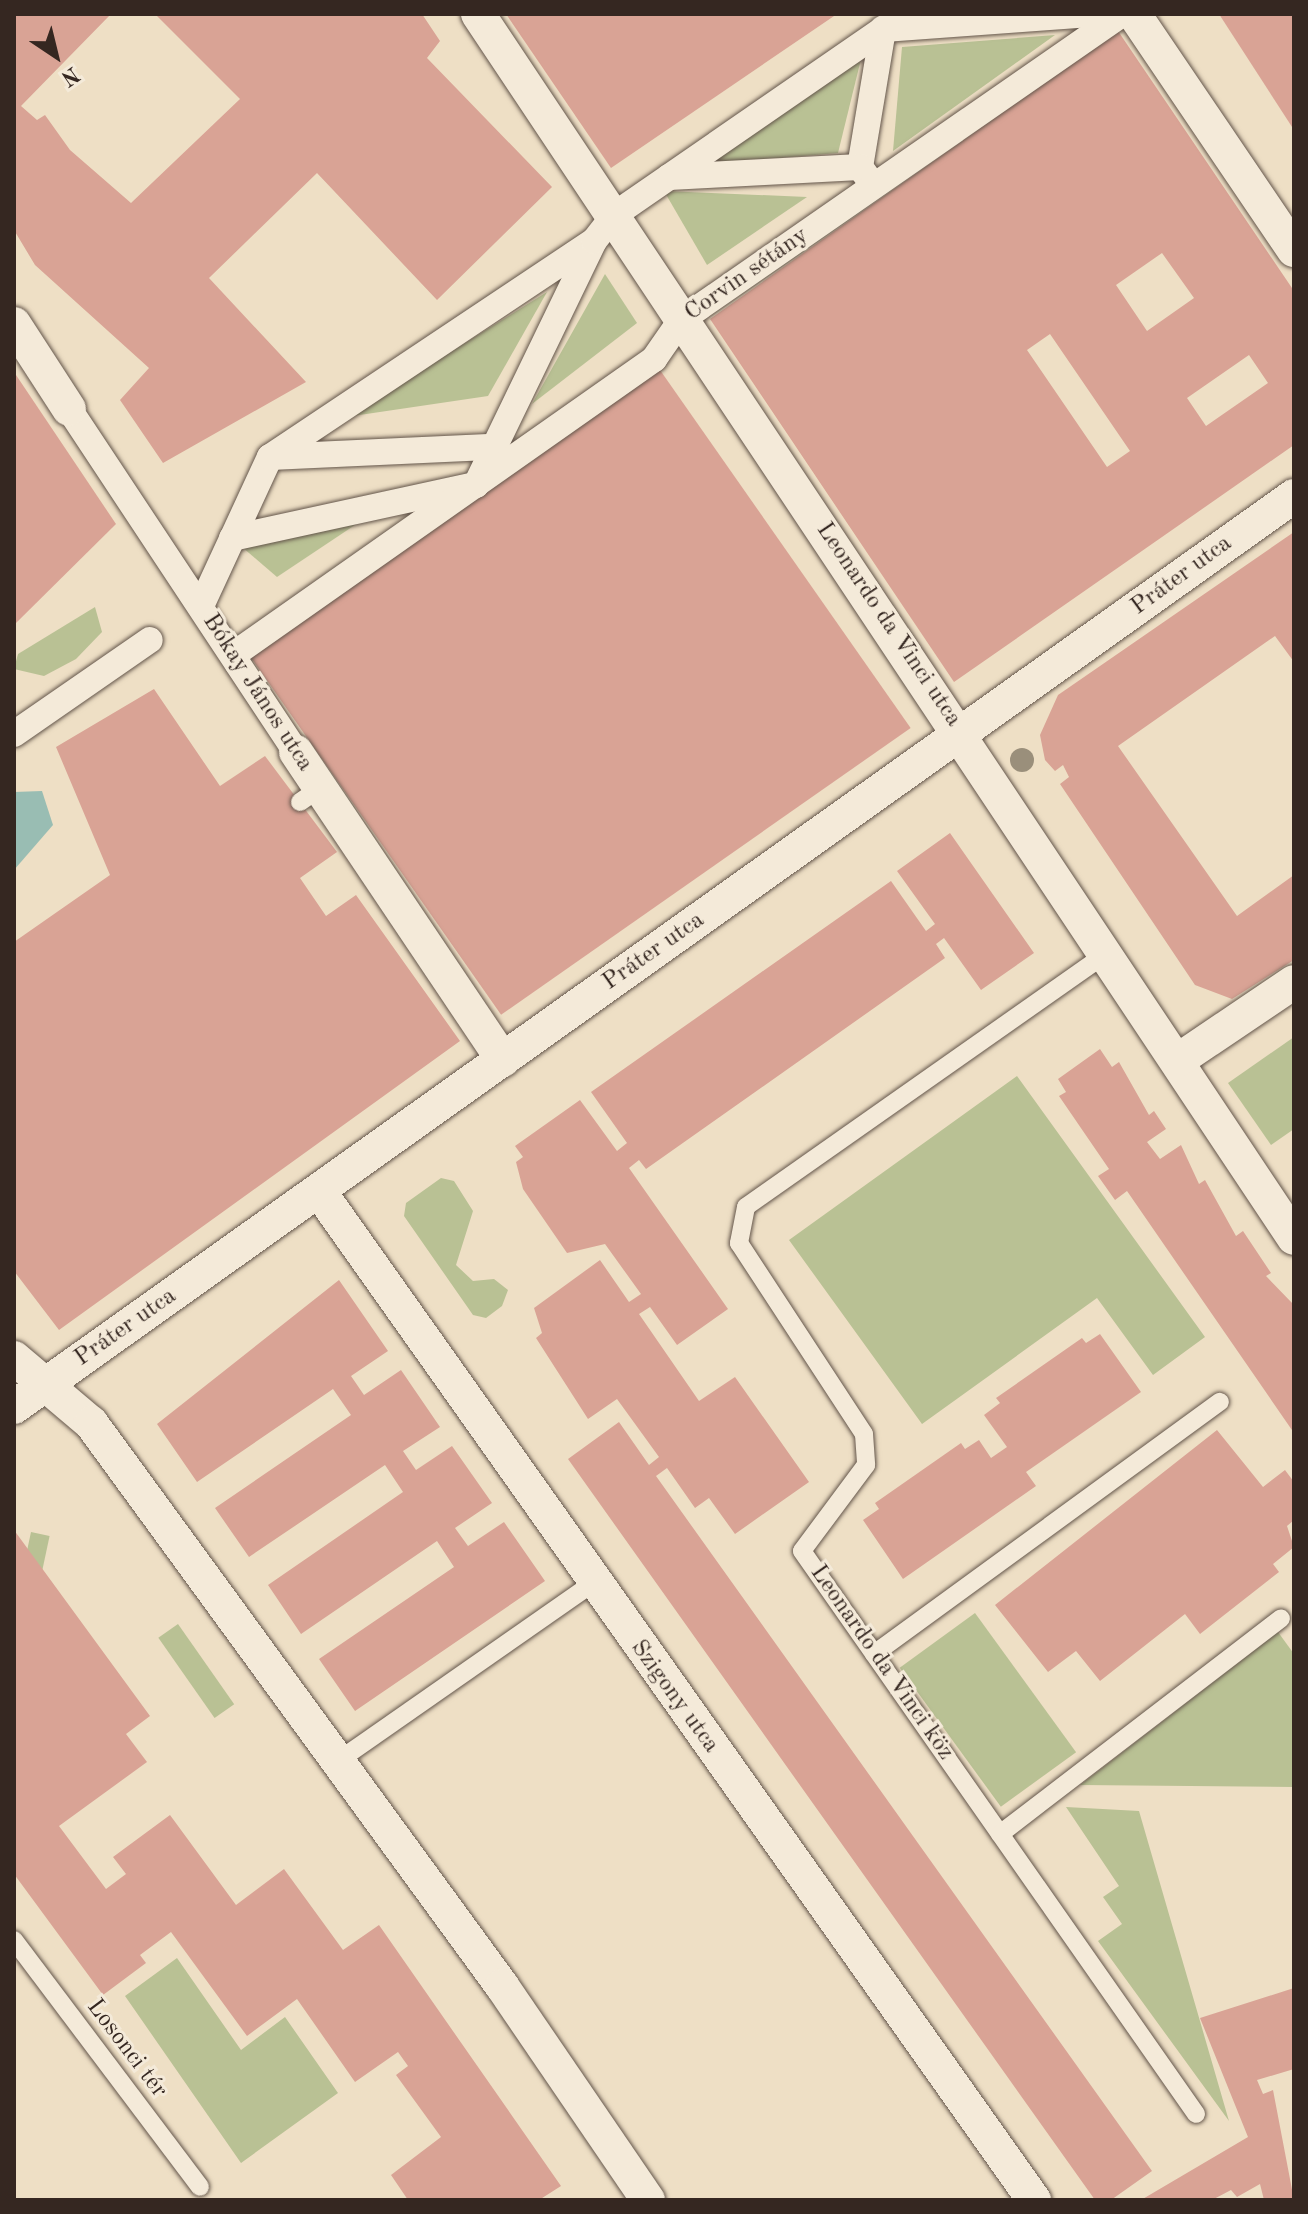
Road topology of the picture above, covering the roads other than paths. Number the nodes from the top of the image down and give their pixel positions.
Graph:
1 (478, 14) edge
2 (1091, 14) edge
3 (1122, 14) edge
4 (1134, 14) edge
5 (894, 21) edge
6 (669, 177) junction
7 (867, 177) junction
8 (604, 228) junction
9 (1294, 250) edge
10 (681, 320) junction
11 (14, 324) edge
12 (69, 409) joint
13 (494, 447) junction
14 (270, 457) junction
15 (476, 485) junction
16 (1294, 496) edge
17 (232, 538) junction
18 (201, 606) junction
19 (150, 640) dead end
20 (233, 655) junction
21 (14, 734) edge
22 (962, 734) junction
23 (296, 752) joint
24 (1107, 953) junction
25 (1294, 982) edge
26 (503, 1060) junction
27 (1177, 1061) junction
28 (319, 1191) junction
29 (1294, 1238) edge
30 (14, 1358) edge
31 (46, 1384) junction
32 (1220, 1402) dead end
33 (14, 1407) edge
34 (592, 1584) junction
35 (1281, 1618) dead end
36 (874, 1654) junction
37 (338, 1761) junction
38 (1000, 1834) junction
39 (14, 1940) edge
40 (1196, 2114) dead end
41 (200, 2187) dead end
42 (1033, 2199) edge
43 (648, 2200) edge

1 - 8 street, Leonardo da Vinci utca
2 - 5 street
3 - 7 street, Corvin sétány
4 - 9 street
5 - 6 street, Corvin sétány
5 - 7 street
6 - 7 street
6 - 8 street, Corvin sétány
7 - 10 street, Corvin sétány
8 - 10 street, Leonardo da Vinci utca
8 - 13 street, Corvin sétány
8 - 14 street, Corvin sétány
10 - 15 street, Corvin sétány
10 - 22 street, Leonardo da Vinci utca
11 - 12 street, Bókay János utca
12 - 18 street, Bókay János utca
13 - 14 street
13 - 15 street, Corvin sétány
14 - 17 street
15 - 17 street, Corvin sétány
15 - 20 street, Corvin sétány
16 - 22 street, Práter utca
17 - 18 street
18 - 20 street, Bókay János utca
19 - 21 street
20 - 23 street, Bókay János utca
22 - 24 street, Leonardo da Vinci utca
22 - 26 street, Práter utca
23 - 26 street, Bókay János utca
24 - 27 street, Leonardo da Vinci utca
24 - 36 lane, Leonardo da Vinci köz
25 - 27 street
26 - 28 street, Práter utca
27 - 29 street, Leonardo da Vinci utca
28 - 31 street, Práter utca
28 - 34 street, Szigony utca
30 - 31 street
31 - 33 street, Práter utca
31 - 37 street
32 - 36 lane
34 - 37 lane
34 - 42 street, Szigony utca
35 - 38 lane
36 - 38 lane, Leonardo da Vinci köz
37 - 43 street
38 - 40 lane, Leonardo da Vinci köz
39 - 41 lane, Losonci tér

